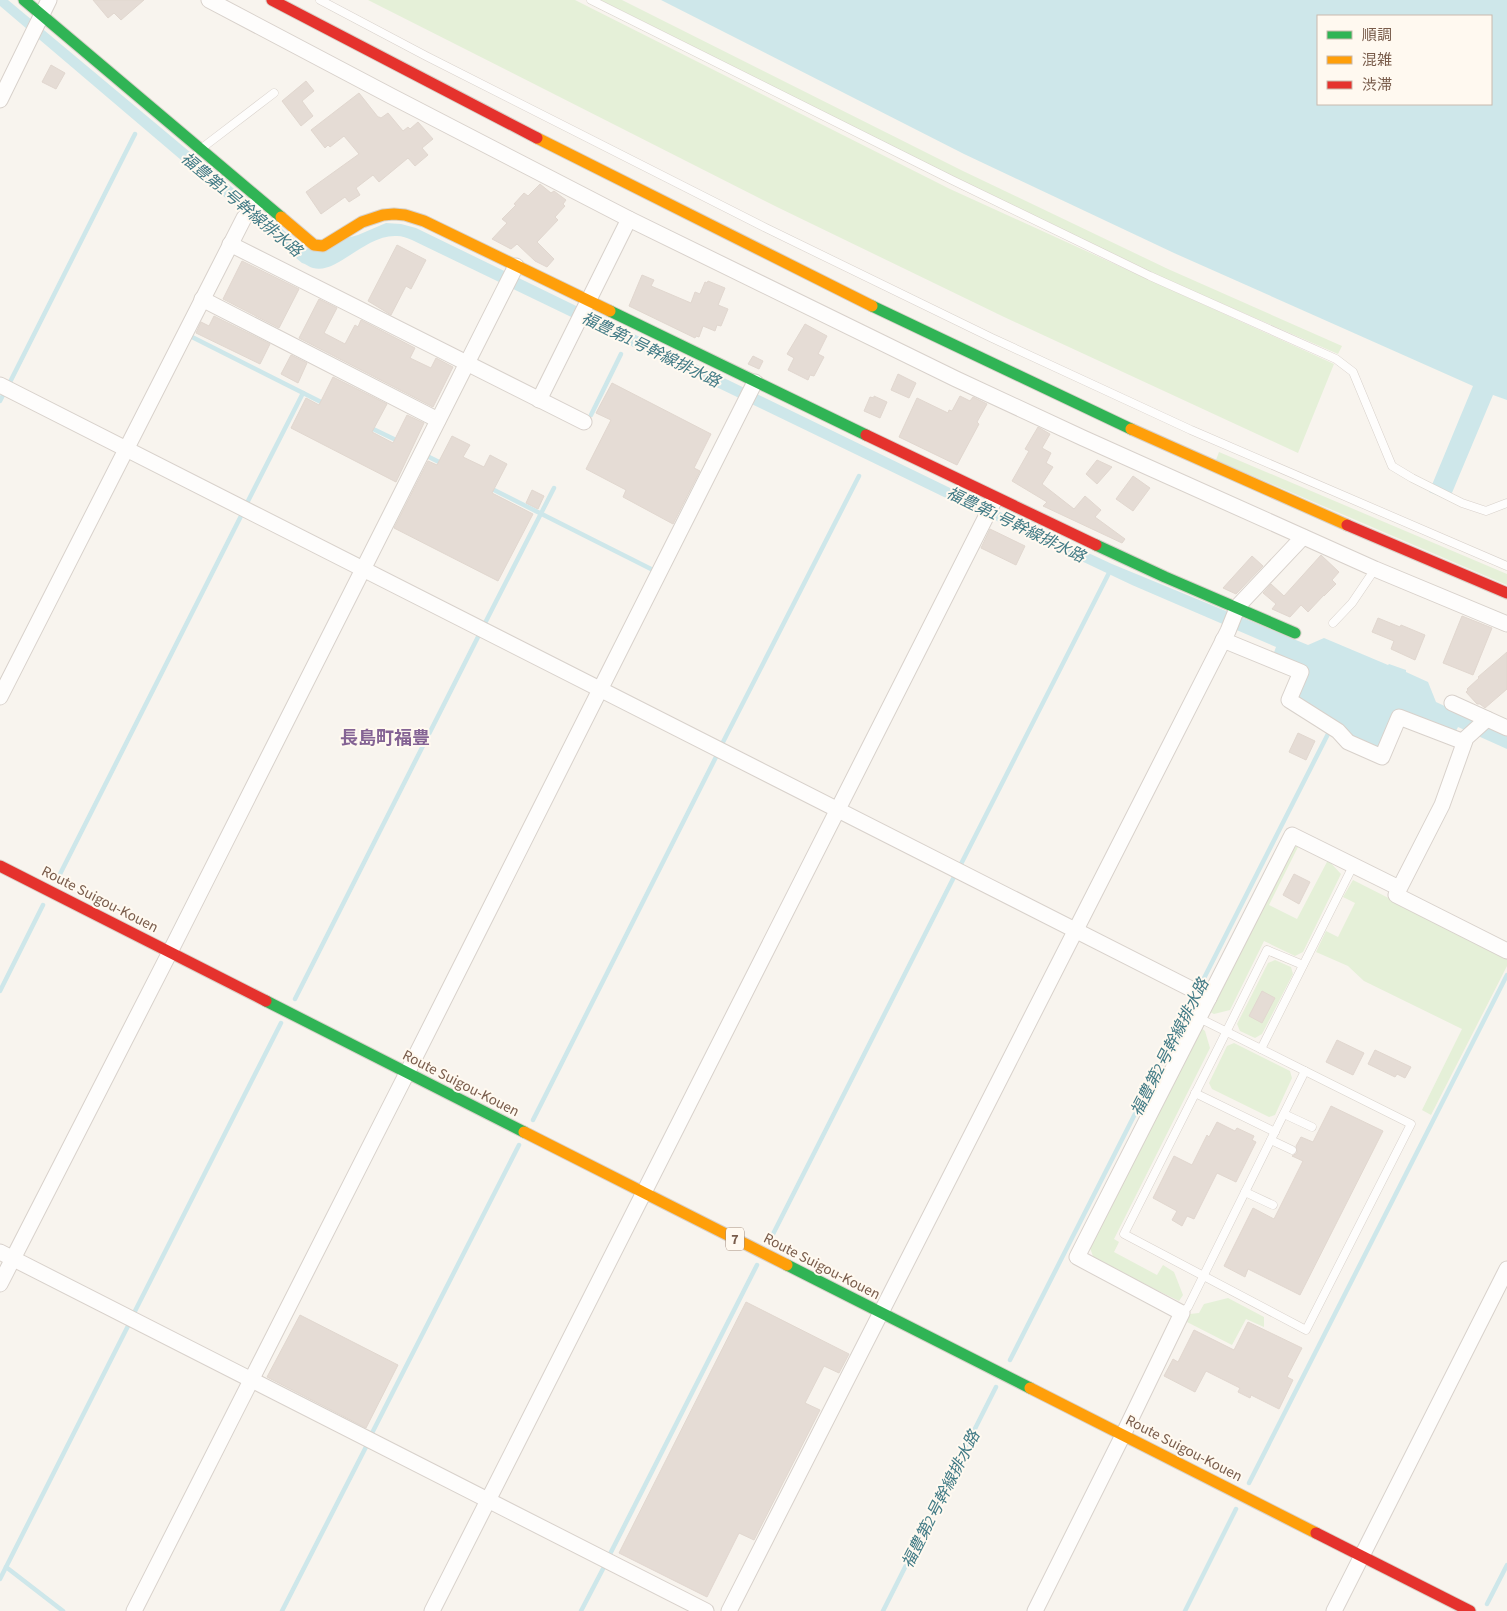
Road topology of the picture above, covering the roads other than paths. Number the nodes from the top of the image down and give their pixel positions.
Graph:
1 (24, 0) edge
2 (49, 0) edge
3 (209, 0) edge
4 (272, 0) edge
5 (320, 0) edge
6 (591, 0) edge
7 (41, 17) junction
8 (274, 93) dead end
9 (0, 100) edge
10 (201, 149) junction
11 (259, 201) junction
12 (629, 219) junction
13 (230, 244) junction
14 (514, 268) junction
15 (202, 299) junction
16 (587, 303) junction
17 (466, 364) junction
18 (0, 385) edge
19 (754, 385) junction
20 (539, 400) junction
21 (438, 420) junction
22 (584, 422) dead end
23 (125, 448) junction
24 (995, 500) junction
25 (1507, 503) edge
26 (1304, 537) junction
27 (1507, 566) edge
28 (363, 569) junction
29 (1375, 569) junction
30 (1507, 594) edge
31 (1237, 610) junction
32 (1333, 623) dead end
33 (1507, 624) edge
34 (1295, 633) dead end
35 (1226, 635) junction
36 (600, 689) junction
37 (0, 697) edge
38 (1452, 703) dead end
39 (1487, 720) junction
40 (1507, 728) edge
41 (1465, 740) junction
42 (838, 810) junction
43 (0, 866) edge
44 (1353, 866) junction
45 (1399, 888) junction
46 (1076, 931) junction
47 (1507, 951) edge
48 (170, 952) junction
49 (1303, 965) junction
50 (1202, 995) junction
51 (1199, 1018) junction
52 (1226, 1032) junction
53 (1262, 1049) junction
54 (1305, 1071) junction
55 (407, 1073) junction
56 (1195, 1093) junction
57 (1284, 1114) junction
58 (1312, 1127) dead end
59 (1275, 1132) junction
60 (1271, 1140) junction
61 (1292, 1150) dead end
62 (1245, 1192) junction
63 (644, 1193) junction
64 (1273, 1205) dead end
65 (6, 1256) edge
66 (1507, 1269) edge
67 (1203, 1276) junction
68 (0, 1284) edge
69 (881, 1312) junction
70 (1182, 1313) junction
71 (251, 1380) junction
72 (1123, 1435) junction
73 (488, 1500) junction
74 (1362, 1556) junction
75 (134, 1611) edge
76 (432, 1611) edge
77 (706, 1611) edge
78 (729, 1611) edge
79 (1035, 1611) edge
80 (1334, 1611) edge
81 (1470, 1611) edge

1 - 7 street
2 - 7 street
3 - 12 street
4 - 30 street
5 - 27 lane
6 - 25 lane
7 - 9 street
7 - 10 street
8 - 10 lane
10 - 11 street
11 - 13 street
11 - 14 street
12 - 16 street
12 - 26 street
13 - 15 street
13 - 17 street
14 - 16 street
14 - 17 street
15 - 21 street
15 - 23 street
16 - 19 street
16 - 20 street
17 - 20 street
17 - 21 street
18 - 23 street
19 - 24 street
19 - 36 street
20 - 22 street
21 - 28 street
23 - 28 street
23 - 37 street
24 - 31 street
24 - 42 street
26 - 29 street
26 - 31 street
28 - 36 street
28 - 48 street
29 - 32 lane
29 - 33 street
31 - 34 street
31 - 35 street
35 - 41 street
35 - 46 street
36 - 42 street
36 - 55 street
38 - 39 street
39 - 40 street
39 - 41 street
41 - 45 street
42 - 46 street
42 - 63 street
43 - 48 street, Route Suigou-Kouen / 7
44 - 45 street
44 - 49 lane
44 - 50 street
45 - 47 street
46 - 50 street
46 - 69 street
48 - 55 street, Route Suigou-Kouen / 7
48 - 65 street
49 - 52 lane
49 - 53 lane
50 - 51 street
51 - 52 lane
51 - 70 street
52 - 53 lane
52 - 56 lane
53 - 54 lane
54 - 57 lane
54 - 67 lane
55 - 63 street, Route Suigou-Kouen / 7
55 - 71 street
56 - 59 lane
56 - 67 lane
57 - 58 lane
57 - 59 lane
59 - 60 lane
60 - 61 lane
60 - 62 lane
62 - 64 lane
62 - 67 lane
63 - 69 street, Route Suigou-Kouen / 7
63 - 73 street
65 - 68 street
65 - 71 street
66 - 74 street
67 - 70 lane
69 - 72 street, Route Suigou-Kouen / 7
69 - 78 street
70 - 72 street
71 - 73 street
71 - 75 street
72 - 74 street, Route Suigou-Kouen / 7
72 - 79 street
73 - 76 street
73 - 77 street
74 - 80 street
74 - 81 street, Route Suigou-Kouen / 7

